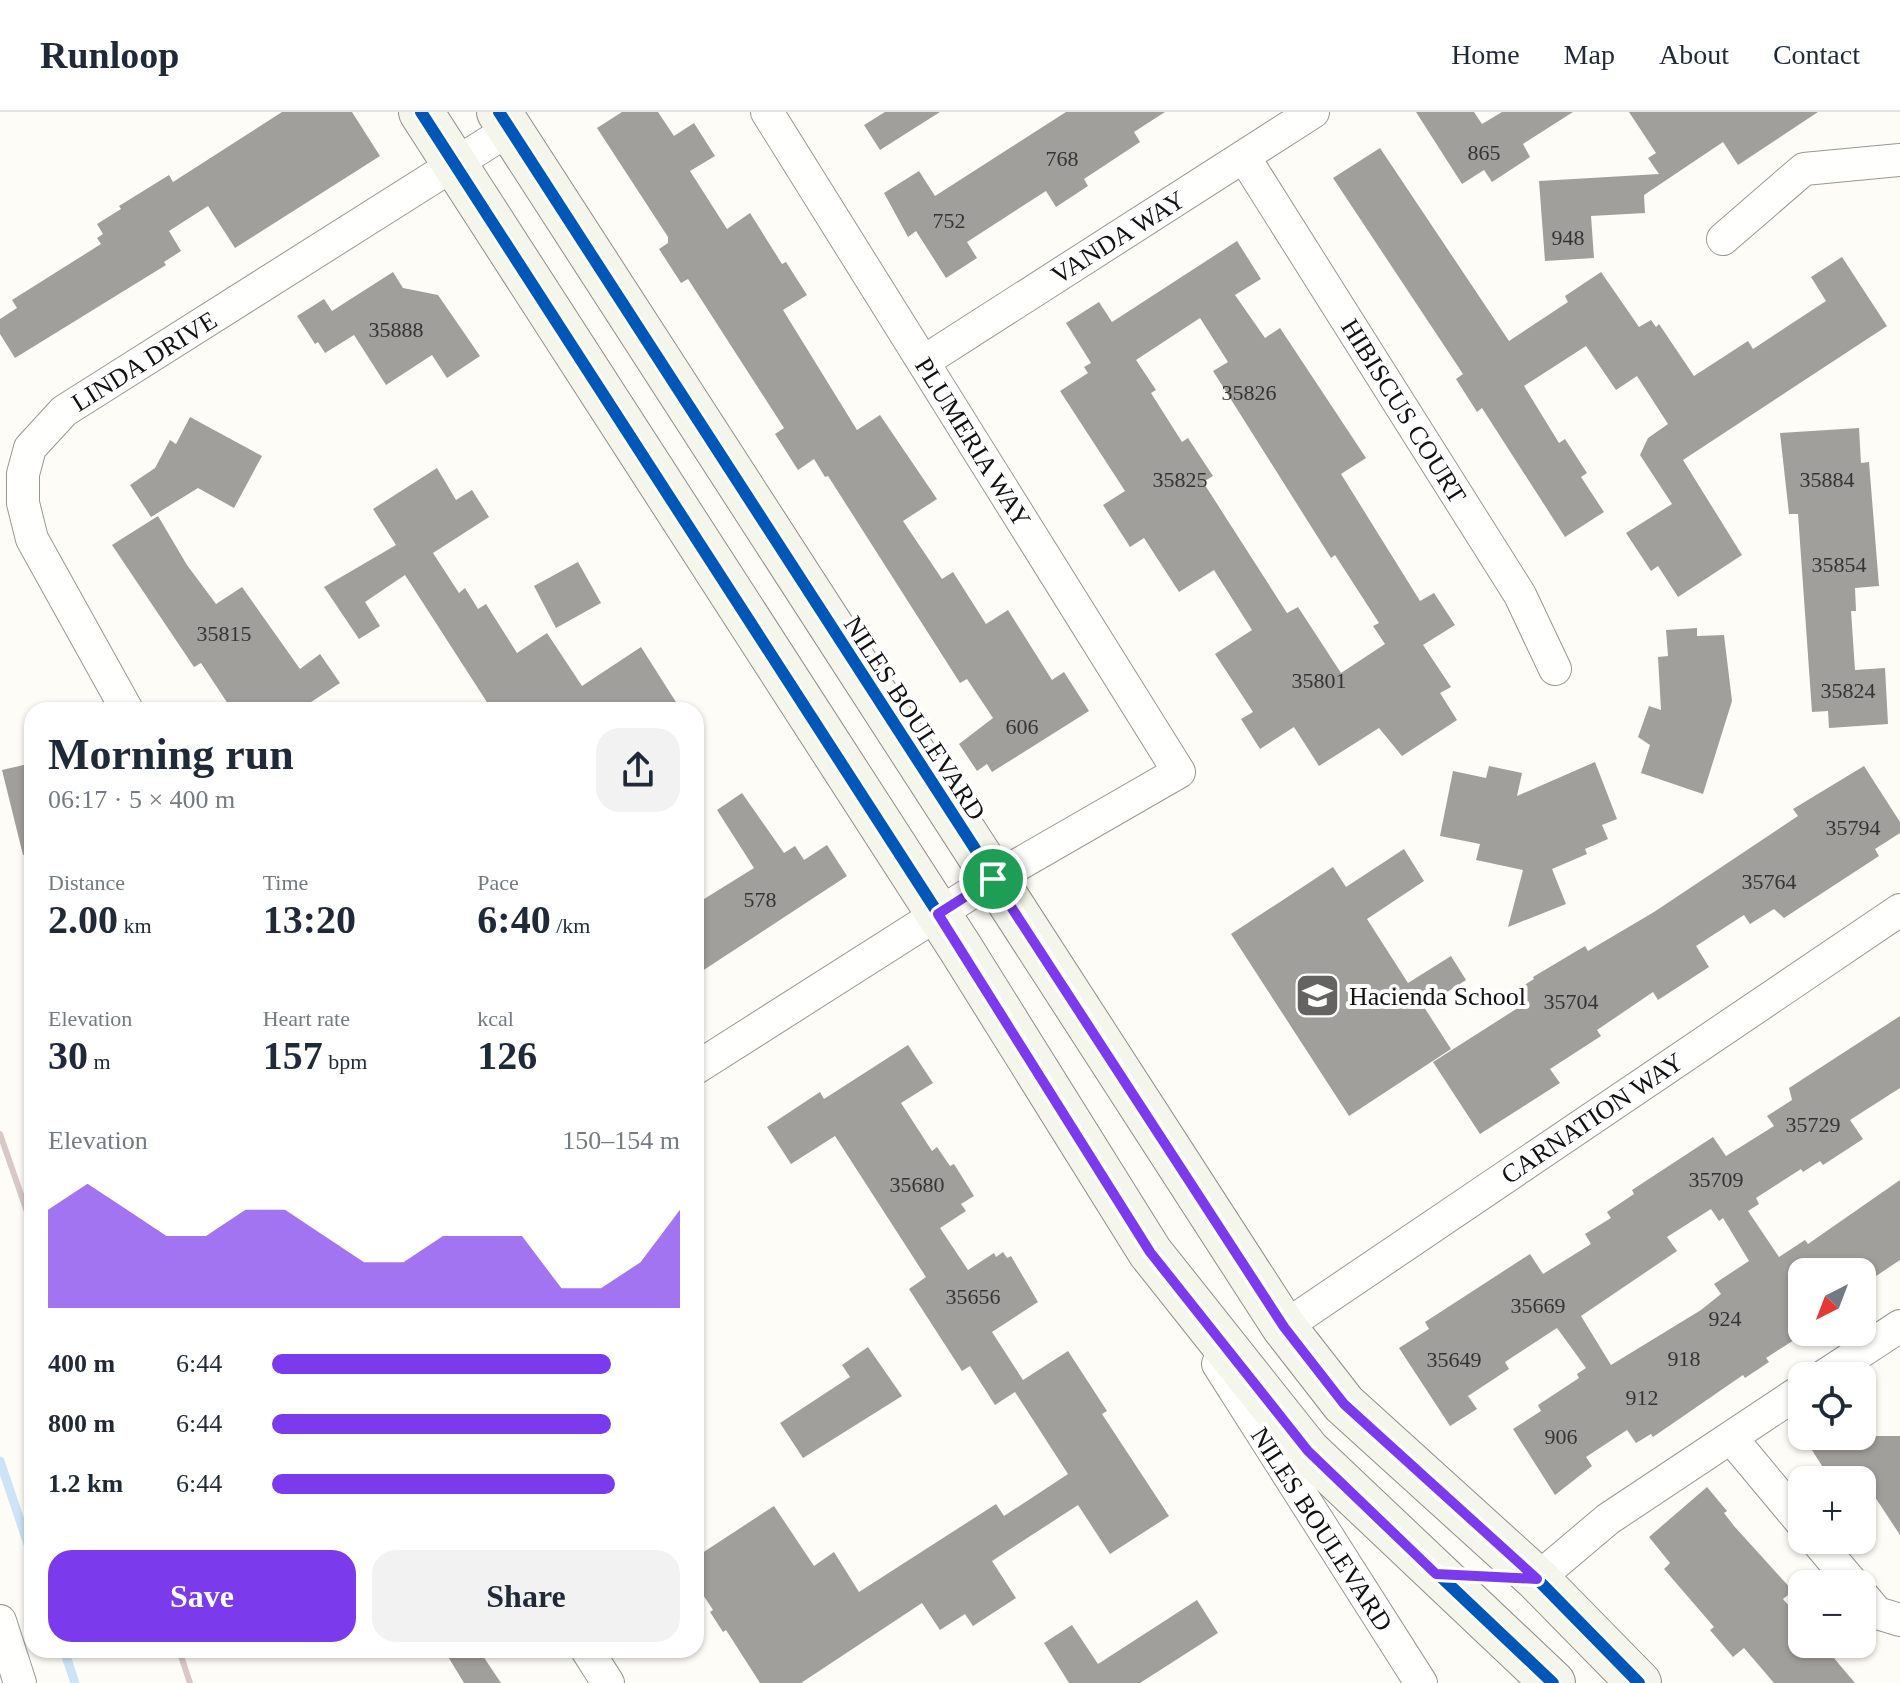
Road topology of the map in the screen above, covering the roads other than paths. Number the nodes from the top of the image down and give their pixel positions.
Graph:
1 (421, 112) edge
2 (767, 112) edge
3 (1313, 112) edge
4 (505, 121) edge
5 (1244, 157) junction
6 (1900, 160) edge
7 (455, 164) junction
8 (1723, 239) dead end
9 (923, 362) junction
10 (1555, 669) dead end
11 (123, 702) edge
12 (993, 879) junction
13 (1900, 910) edge
14 (938, 914) junction
15 (704, 1063) edge
16 (1150, 1252) junction
17 (1900, 1326) edge
18 (1284, 1327) junction
19 (1845, 1362) edge
20 (1788, 1400) edge
21 (1732, 1439) junction
22 (1788, 1506) edge
23 (1828, 1554) edge
24 (1841, 1570) edge
25 (1436, 1574) junction
26 (1537, 1579) junction
27 (1876, 1612) edge
28 (1900, 1620) edge
29 (0, 1621) edge
30 (592, 1658) edge
31 (1543, 1673) edge
32 (20, 1683) edge
33 (608, 1683) edge
34 (1421, 1683) edge
35 (1639, 1683) edge

1 - 7 main road, NILES BOULEVARD
2 - 9 street, PLUMERIA WAY
3 - 5 street, VANDA WAY
4 - 7 street, LINDA DRIVE
4 - 12 main road, NILES BOULEVARD
5 - 9 street, VANDA WAY
5 - 10 street, HIBISCUS COURT
6 - 8 street
7 - 11 street, LINDA DRIVE
7 - 14 main road, NILES BOULEVARD
9 - 12 street, PLUMERIA WAY
12 - 14 street
12 - 18 main road, NILES BOULEVARD
13 - 18 street, CARNATION WAY
14 - 15 street
14 - 16 main road, NILES BOULEVARD
16 - 25 main road, NILES BOULEVARD
16 - 34 street, NILES BOULEVARD
17 - 19 street
18 - 26 main road, NILES BOULEVARD
20 - 21 street
21 - 22 street
21 - 26 street
23 - 24 street
25 - 26 main road
25 - 31 main road, NILES BOULEVARD
26 - 31 main road
26 - 35 main road, NILES BOULEVARD
27 - 28 street
29 - 32 street
30 - 33 street

